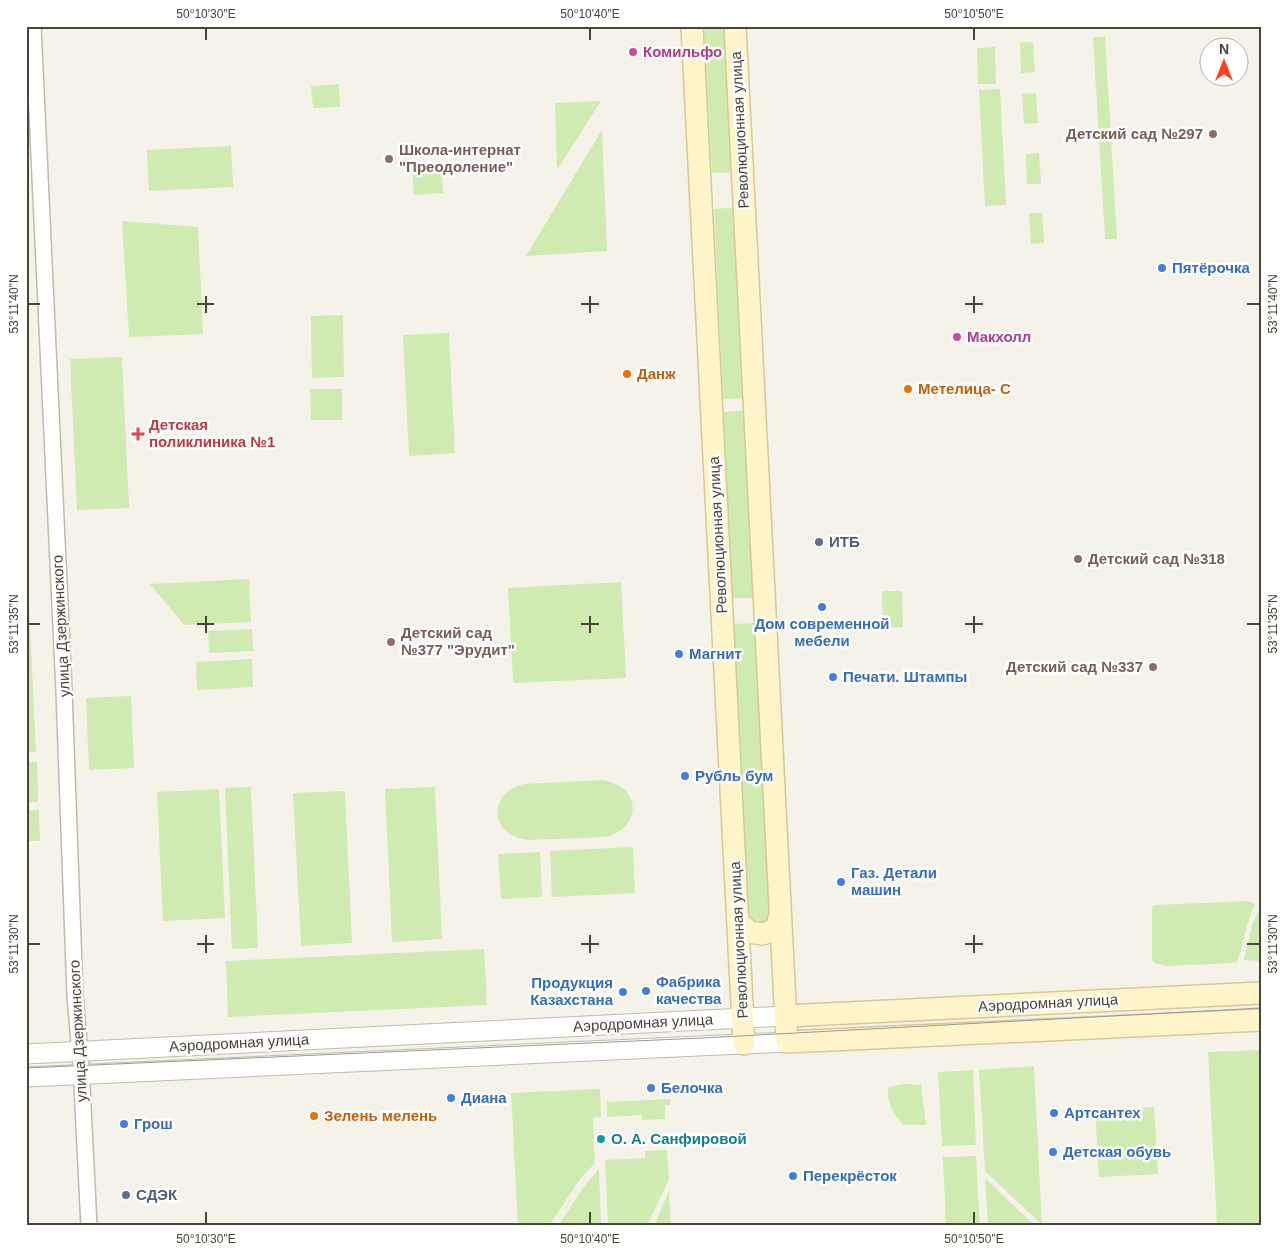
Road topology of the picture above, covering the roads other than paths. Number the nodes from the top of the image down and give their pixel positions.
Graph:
1 (33, 26) edge
2 (692, 26) edge
3 (735, 26) edge
4 (780, 916) junction
5 (738, 921) junction
6 (1261, 993) edge
7 (785, 1016) junction
8 (743, 1017) junction
9 (1261, 1020) edge
10 (787, 1042) junction
11 (744, 1044) junction
12 (80, 1052) junction
13 (26, 1054) edge
14 (81, 1074) junction
15 (26, 1077) edge
16 (89, 1226) edge

1 - 12 street, улица Дзержинского
2 - 5 main road, Революционная улица
3 - 4 main road, Революционная улица
4 - 5 main road
4 - 7 main road, Революционная улица
5 - 8 main road, Революционная улица
6 - 7 main road, Аэродромная улица
7 - 8 street, Аэродромная улица
7 - 10 main road, Революционная улица
8 - 11 main road, Революционная улица
8 - 12 street, Аэродромная улица
9 - 10 main road, Аэродромная улица
10 - 11 street, Аэродромная улица
11 - 14 street, Аэродромная улица
12 - 13 street, Аэродромная улица
12 - 14 street, улица Дзержинского
14 - 15 street, Аэродромная улица
14 - 16 street, улица Дзержинского

